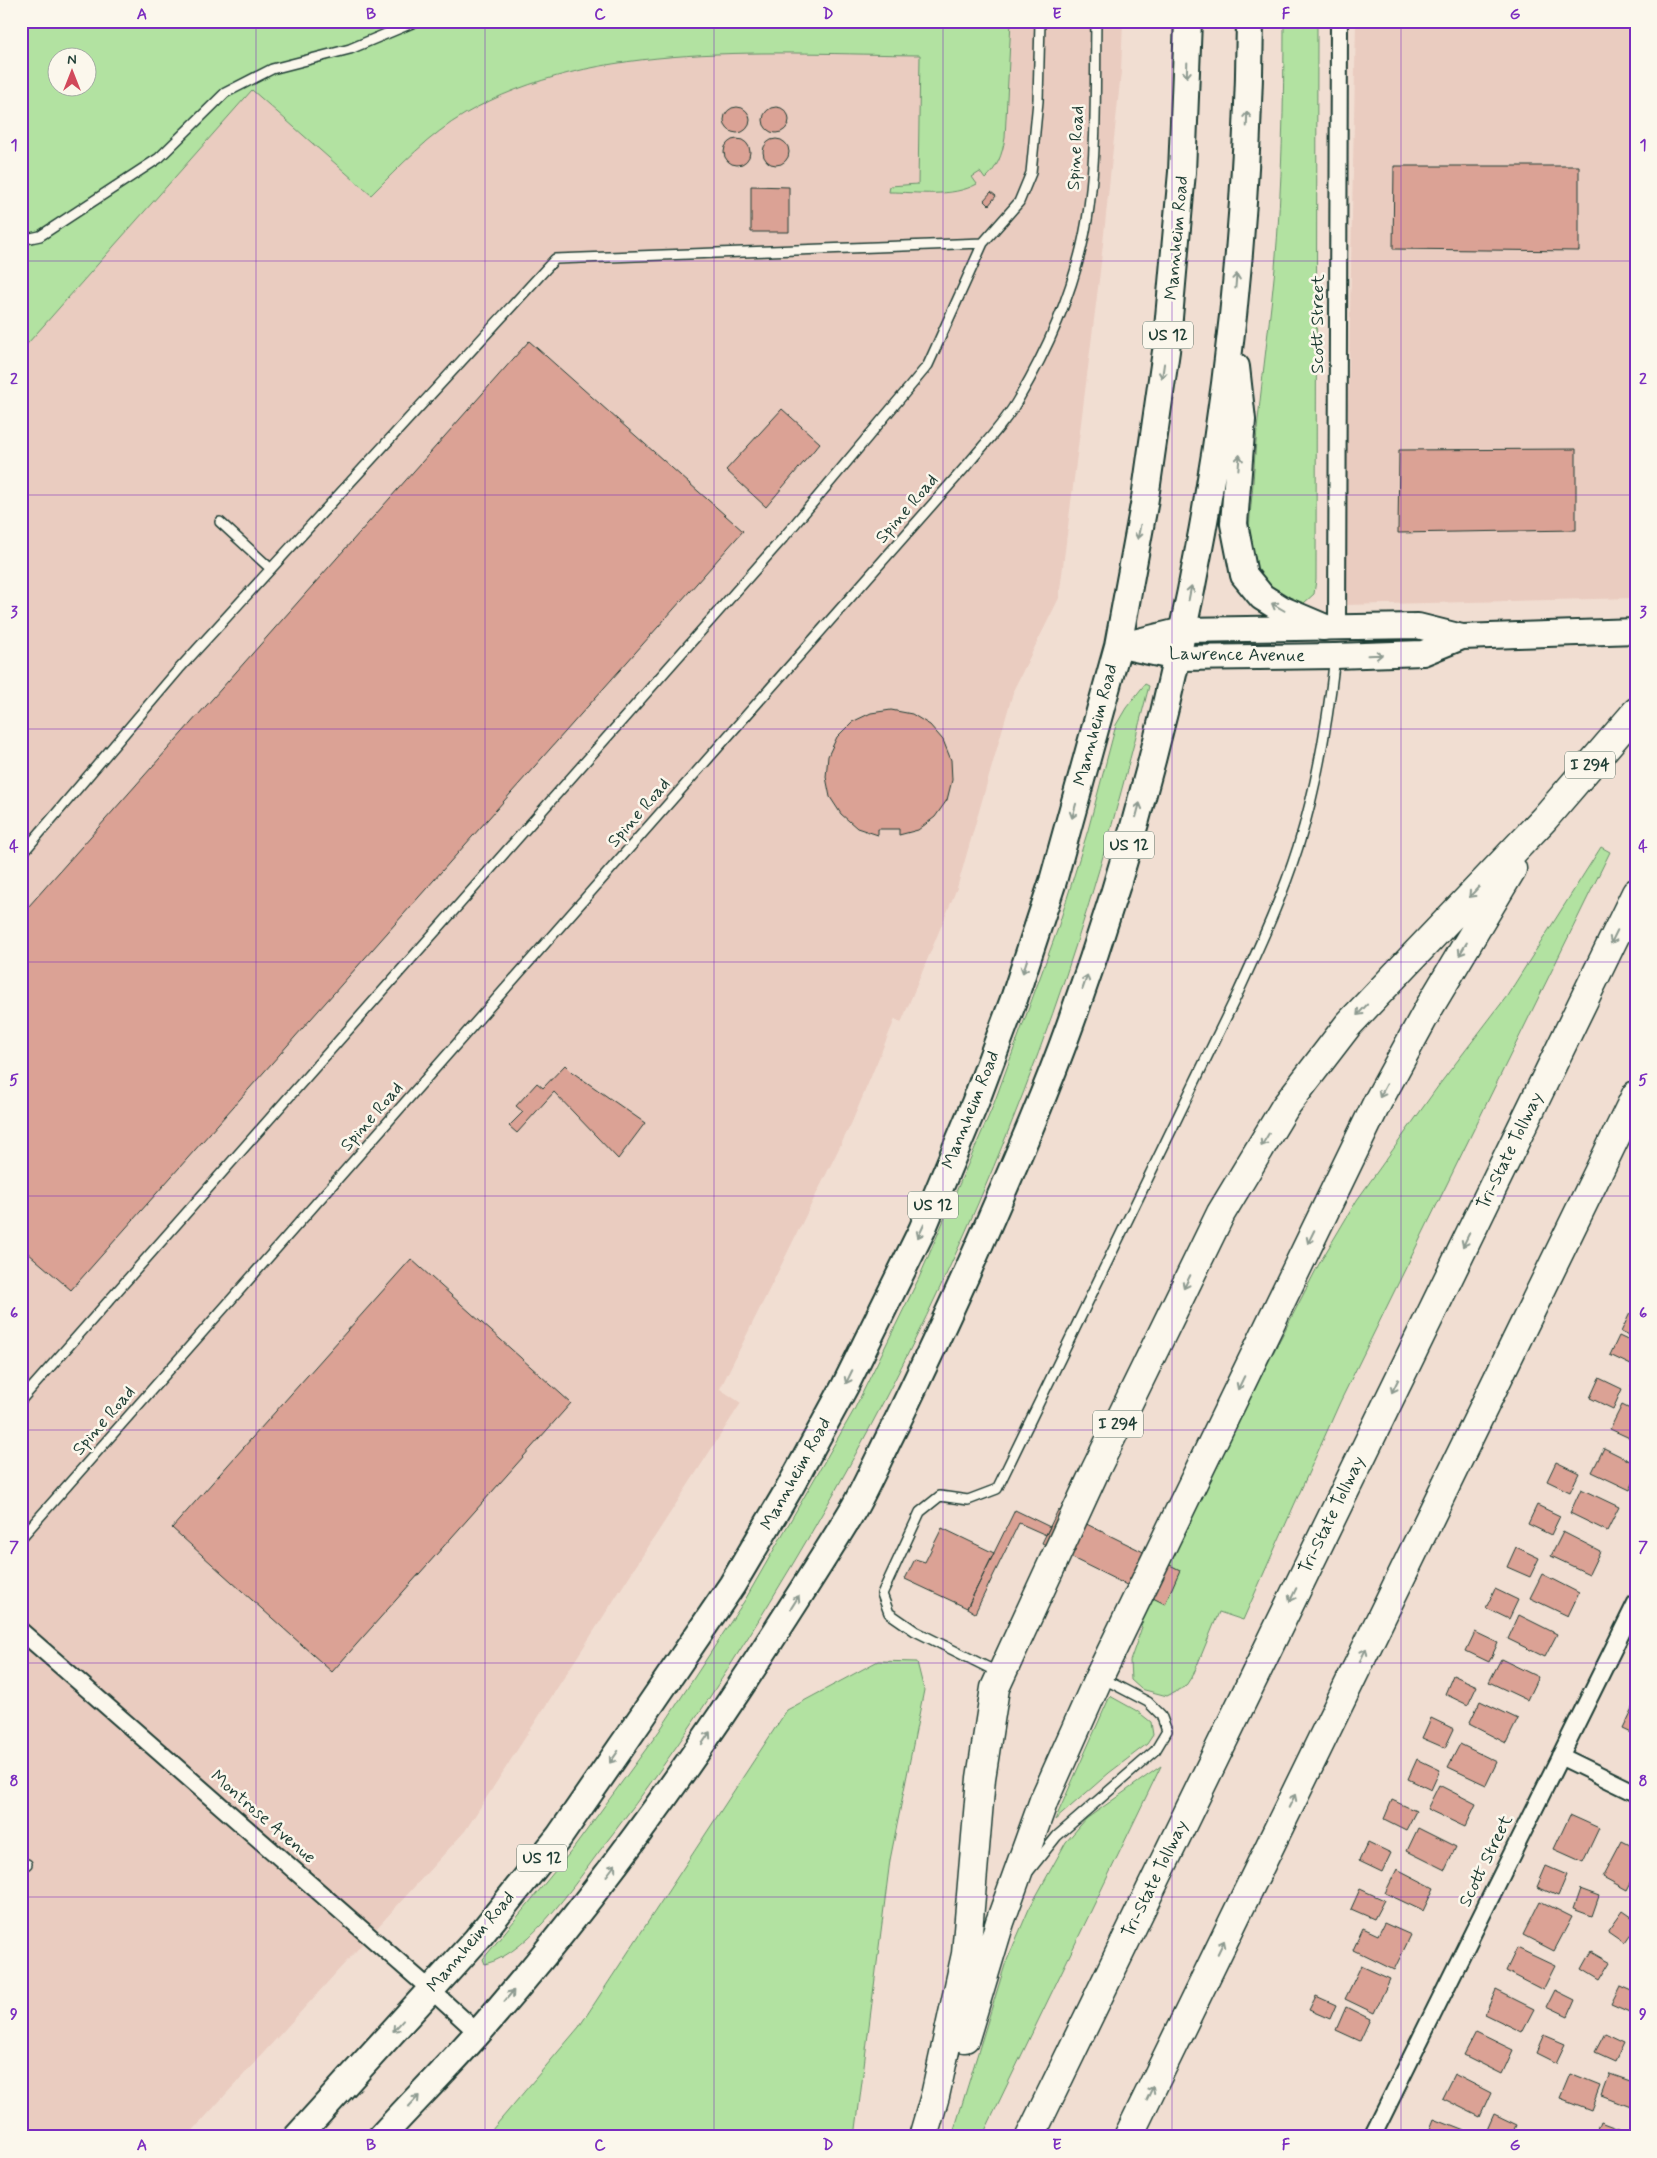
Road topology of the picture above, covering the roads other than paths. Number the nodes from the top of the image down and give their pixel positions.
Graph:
1 (417, 21) edge
2 (1040, 21) edge
3 (1096, 21) edge
4 (1188, 21) edge
5 (1250, 21) edge
6 (1339, 21) edge
7 (21, 240) edge
8 (982, 243) junction
9 (1232, 330) junction
10 (220, 522) dead end
11 (271, 569) junction
12 (1330, 627) junction
13 (1183, 630) junction
14 (1636, 631) edge
15 (1462, 637) junction
16 (1118, 646) junction
17 (1335, 656) junction
18 (1177, 658) junction
19 (1636, 712) edge
20 (1544, 819) junction
21 (21, 855) edge
22 (1636, 893) edge
23 (1636, 1095) edge
24 (21, 1400) edge
25 (21, 1538) edge
26 (1636, 1603) edge
27 (21, 1631) edge
28 (1001, 1675) junction
29 (1099, 1677) junction
30 (1560, 1756) junction
31 (1636, 1793) edge
32 (1000, 1922) junction
33 (431, 1990) junction
34 (478, 2033) junction
35 (297, 2137) edge
36 (381, 2137) edge
37 (923, 2137) edge
38 (936, 2137) edge
39 (1030, 2137) edge
40 (1128, 2137) edge
41 (1372, 2137) edge

1 - 7 lane
2 - 8 lane
3 - 25 lane, Spine Road
4 -> 16 main road, Mannheim Road / US 12
9 -> 5 main road, US 12
6 - 12 street, Scott Street
8 - 11 lane
8 - 24 lane
12 -> 9 main road
13 -> 9 main road, US 12
10 - 11 lane
11 - 21 lane
12 - 13 main road, Lawrence Avenue
12 - 15 main road, Lawrence Avenue
13 - 16 main road, Lawrence Avenue
13 - 18 main road, US 12
14 - 15 main road, Lawrence Avenue
17 -> 15 main road, Lawrence Avenue
16 - 18 main road, Lawrence Avenue
16 -> 33 main road, Mannheim Road / US 12
17 - 18 main road, Lawrence Avenue
17 - 28 lane
34 -> 18 main road, US 12
19 - 20 highway, I 294
20 -> 28 highway, I 294
20 -> 29 highway, I 294
22 -> 39 highway, Tri-State Tollway
40 -> 23 highway
26 - 30 street, Scott Street
27 - 33 street, Montrose Avenue
28 - 37 highway, I 294
29 - 32 highway, I 294
29 - 32 lane
30 - 31 street
30 - 41 street, Scott Street
32 - 38 highway, I 294
33 - 34 street, Montrose Avenue
33 -> 35 main road, Mannheim Road / US 12
36 -> 34 main road, US 12

